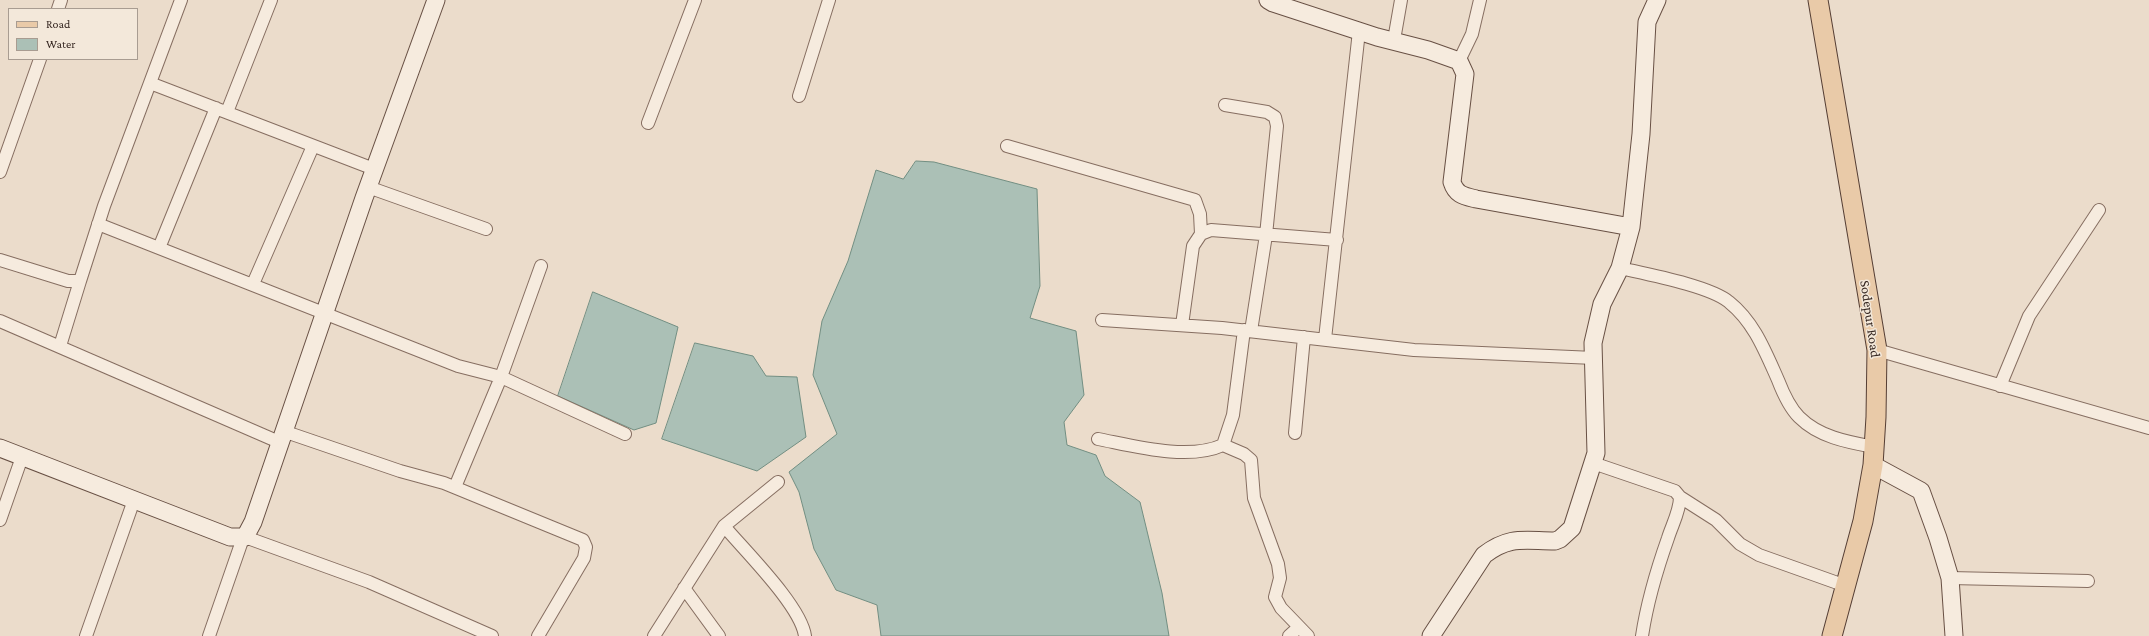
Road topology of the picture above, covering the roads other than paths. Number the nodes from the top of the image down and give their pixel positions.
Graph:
1 (181, 0) edge
2 (271, 0) edge
3 (435, 0) edge
4 (695, 0) edge
5 (829, 0) edge
6 (1268, 0) edge
7 (1402, 0) edge
8 (1480, 0) edge
9 (1657, 0) edge
10 (1818, 0) edge
11 (1359, 31) junction
12 (1394, 40) junction
13 (40, 60) edge
14 (1459, 61) junction
15 (150, 83) junction
16 (799, 96) dead end
17 (1225, 106) dead end
18 (222, 110) junction
19 (648, 123) dead end
20 (313, 146) junction
21 (1007, 146) dead end
22 (374, 169) junction
23 (0, 172) edge
24 (368, 187) junction
25 (2099, 210) dead end
26 (98, 224) junction
27 (1631, 226) junction
28 (486, 229) dead end
29 (1201, 234) junction
30 (1266, 235) junction
31 (1337, 240) junction
32 (159, 248) junction
33 (0, 260) edge
34 (540, 266) dead end
35 (1620, 268) junction
36 (80, 281) junction
37 (253, 284) junction
38 (324, 312) junction
39 (1102, 320) dead end
40 (0, 321) edge
41 (1182, 325) junction
42 (1248, 331) junction
43 (1304, 337) junction
44 (1325, 340) junction
45 (60, 346) junction
46 (1877, 350) junction
47 (1594, 358) junction
48 (501, 377) junction
49 (2000, 386) junction
50 (2149, 428) edge
51 (1295, 433) dead end
52 (626, 434) dead end
53 (281, 436) junction
54 (1098, 439) dead end
55 (1223, 445) junction
56 (0, 448) edge
57 (1873, 456) junction
58 (22, 457) junction
59 (1593, 463) junction
60 (778, 482) dead end
61 (455, 488) junction
62 (1680, 497) junction
63 (134, 500) junction
64 (0, 520) edge
65 (724, 526) junction
66 (244, 537) junction
67 (1950, 578) junction
68 (2088, 581) dead end
69 (1846, 586) junction
70 (684, 588) junction
71 (1299, 627) junction
72 (86, 636) edge
73 (209, 636) edge
74 (492, 636) edge
75 (538, 636) edge
76 (654, 636) edge
77 (719, 636) edge
78 (805, 636) edge
79 (1289, 636) edge
80 (1308, 636) edge
81 (1431, 636) edge
82 (1642, 636) edge
83 (1832, 636) edge
84 (1954, 636) edge

1 - 15 street
2 - 18 street
3 - 22 street
4 - 19 street
5 - 16 street
6 - 11 street
7 - 12 street
8 - 14 street
9 - 27 street
10 - 46 main road, Sodepur Road
11 - 12 street
11 - 31 street
12 - 14 street
13 - 23 street
14 - 27 street
15 - 18 street
15 - 26 street
17 - 30 street
18 - 20 street
18 - 32 street
20 - 22 street
20 - 37 street
21 - 29 street
22 - 24 street
24 - 28 street
24 - 38 street
25 - 49 street
26 - 32 street
26 - 36 street
27 - 35 street
29 - 30 street
29 - 41 street
30 - 31 street
30 - 42 street
31 - 44 street
32 - 37 street
33 - 36 street
34 - 48 street
35 - 47 street
35 - 57 street
36 - 45 street
37 - 38 street
38 - 48 street
38 - 53 street
39 - 41 street
40 - 45 street
41 - 42 street
42 - 43 street
42 - 55 street
43 - 44 street
43 - 51 street
44 - 47 street
45 - 53 street
46 - 49 street
46 - 57 main road, Sodepur Road
47 - 59 street
48 - 52 street
48 - 61 street
49 - 50 street
53 - 61 street
53 - 66 street
54 - 55 street
55 - 71 street
56 - 58 street
57 - 67 street
57 - 69 main road, Sodepur Road
58 - 63 street
58 - 64 street
59 - 62 street
59 - 81 street
60 - 65 street
61 - 75 street
62 - 69 street
62 - 82 street
63 - 66 street
63 - 72 street
65 - 70 street
65 - 78 street
66 - 73 street
66 - 74 street
67 - 68 street
67 - 84 street
69 - 83 main road, Sodepur Road
70 - 76 street
70 - 77 street
71 - 79 street
71 - 80 street

